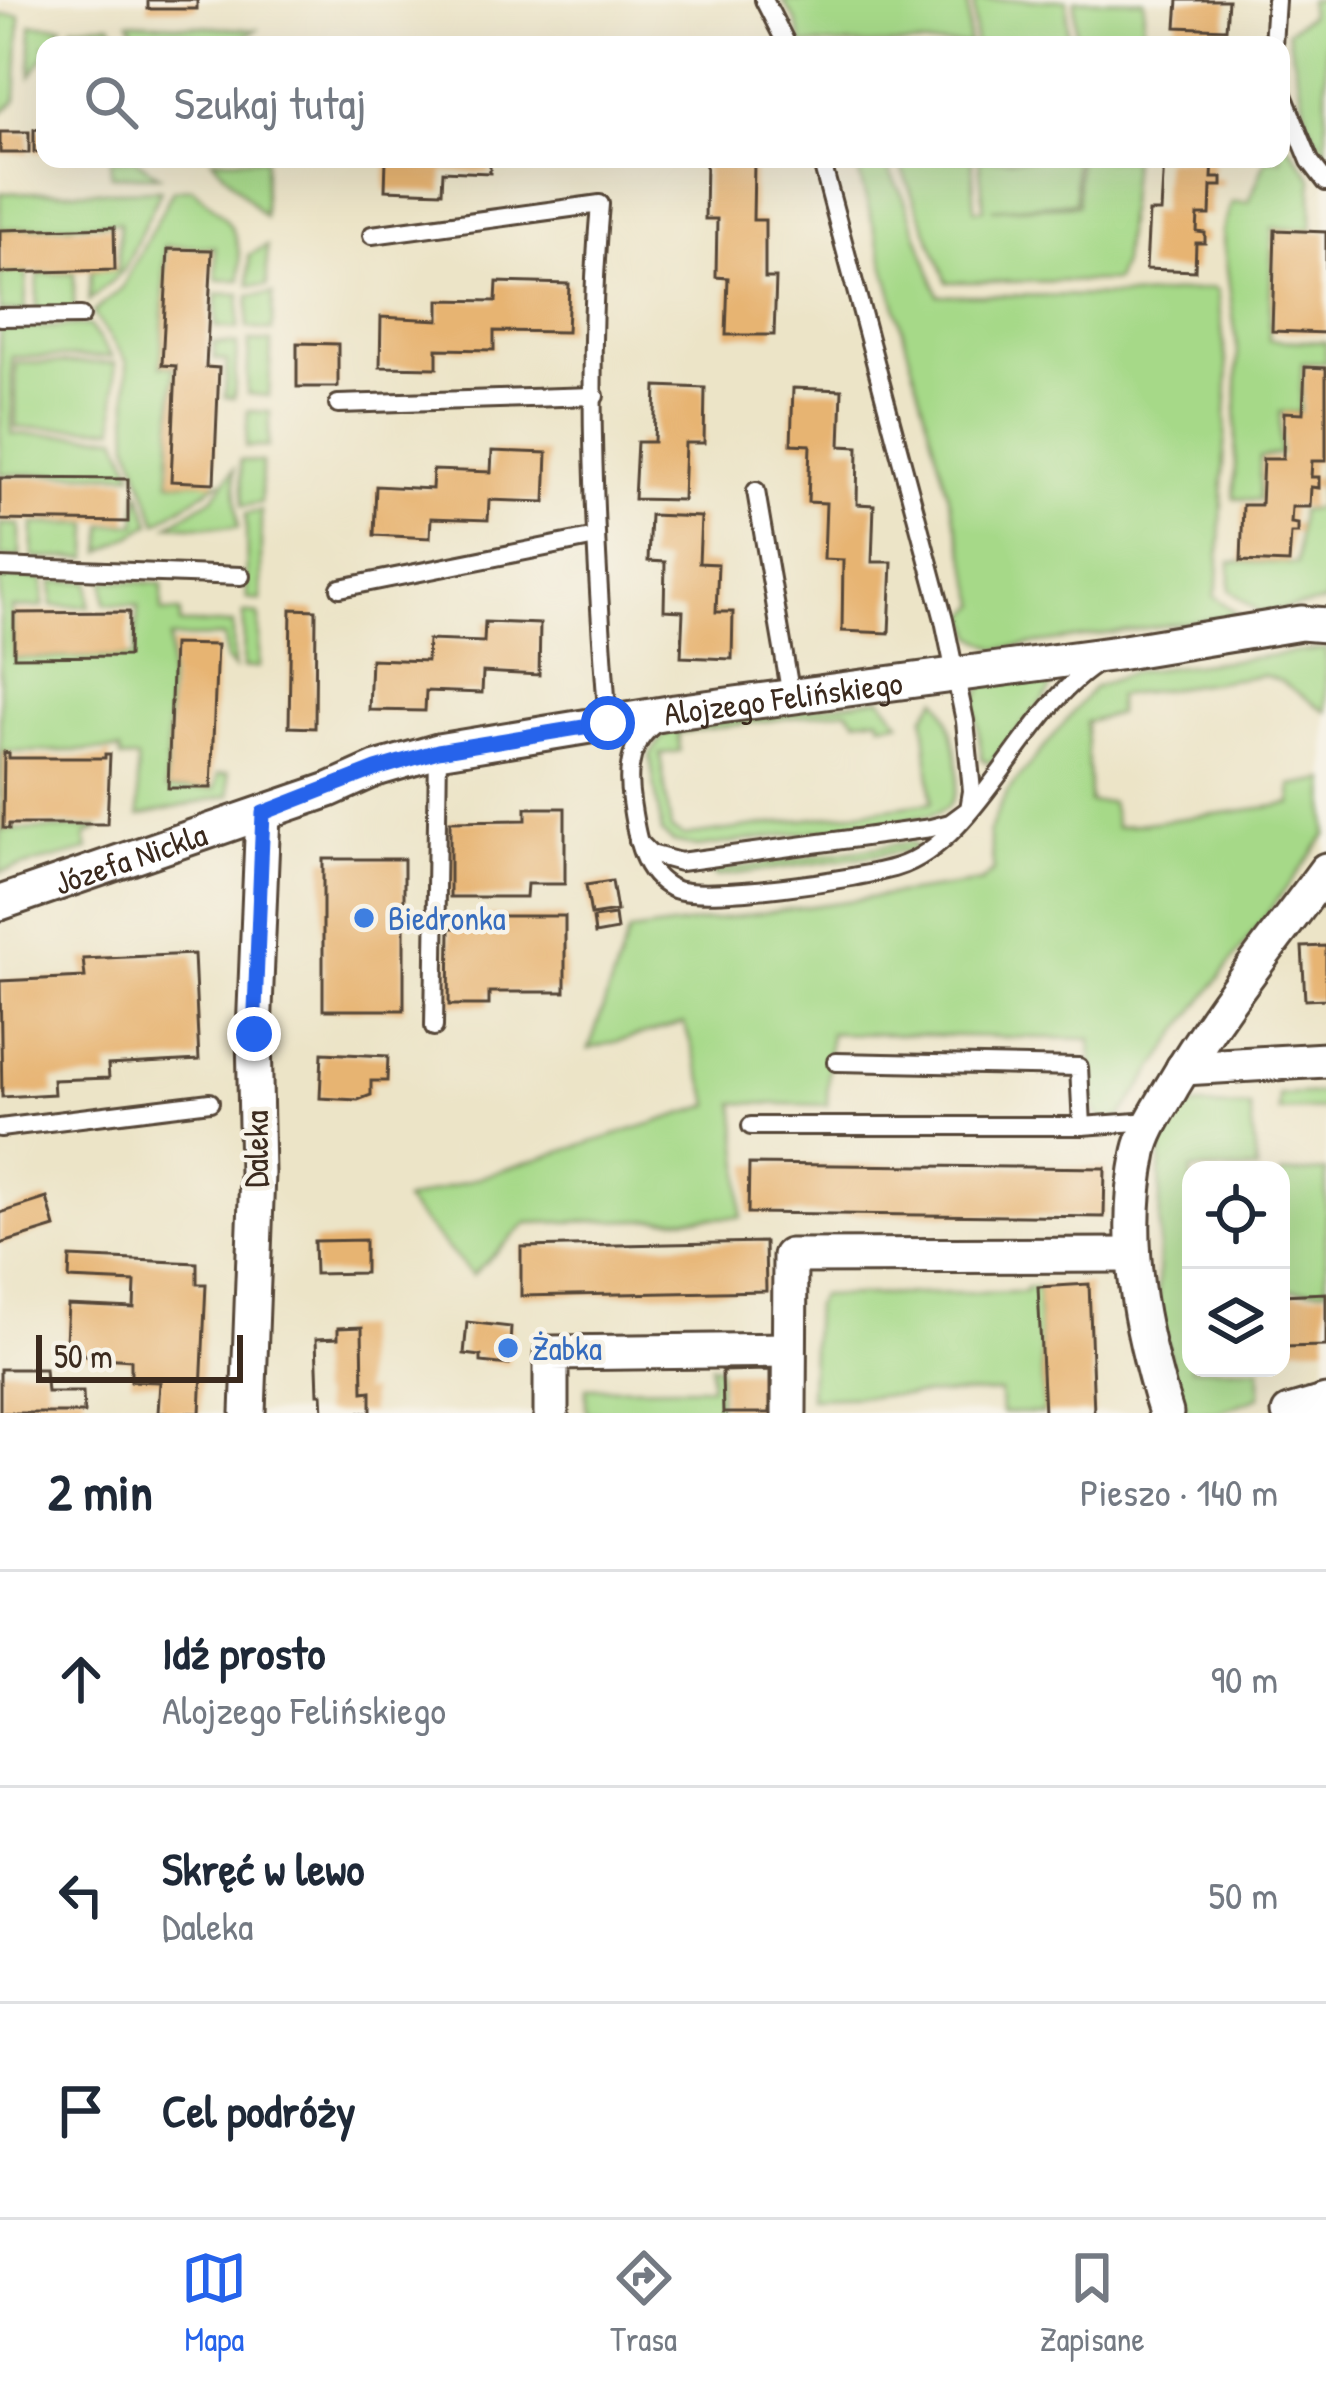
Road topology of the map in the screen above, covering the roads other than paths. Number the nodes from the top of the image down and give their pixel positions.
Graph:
1 (764, 0) edge
2 (1276, 0) edge
3 (782, 36) edge
4 (1274, 36) edge
5 (1290, 112) edge
6 (823, 168) edge
7 (1326, 182) edge
8 (372, 235) dead end
9 (81, 316) dead end
10 (0, 317) edge
11 (595, 396) junction
12 (338, 404) dead end
13 (756, 491) dead end
14 (596, 538) junction
15 (0, 567) edge
16 (241, 576) dead end
17 (340, 589) dead end
18 (1326, 625) edge
19 (1118, 653) junction
20 (956, 674) junction
21 (791, 696) junction
22 (675, 712) junction
23 (608, 723) junction
24 (438, 751) junction
25 (969, 809) junction
26 (263, 813) junction
27 (638, 842) junction
28 (1326, 870) edge
29 (0, 903) edge
30 (434, 1027) dead end
31 (1326, 1060) edge
32 (836, 1062) dead end
33 (1183, 1068) junction
34 (210, 1102) dead end
35 (1152, 1121) junction
36 (751, 1126) dead end
37 (1082, 1126) junction
38 (0, 1128) edge
39 (1133, 1255) junction
40 (788, 1350) junction
41 (1326, 1402) edge
42 (248, 1413) edge
43 (551, 1413) edge
44 (789, 1413) edge
45 (1166, 1413) edge
46 (1289, 1413) edge

1 - 3 lane
2 - 4 lane
5 - 7 lane
6 - 20 lane
8 - 11 lane
9 - 10 lane
11 - 12 lane
11 - 14 lane
13 - 21 lane
14 - 17 lane
14 - 23 lane
15 - 16 lane
18 - 19 street, Alojzego Felińskiego
19 - 20 street, Alojzego Felińskiego
19 - 25 lane
20 - 21 street, Alojzego Felińskiego
20 - 25 lane
21 - 22 street, Alojzego Felińskiego
22 - 23 street, Alojzego Felińskiego
22 - 27 lane
23 - 24 street, Alojzego Felińskiego
24 - 26 street, Alojzego Felińskiego
24 - 30 lane
25 - 27 lane
25 - 27 lane
26 - 29 street, Józefa Nickla
26 - 42 street, Daleka
28 - 33 street
31 - 33 street
32 - 37 lane
33 - 35 street
34 - 38 lane
35 - 37 lane
35 - 39 street
36 - 37 lane
39 - 40 street
39 - 45 street
40 - 43 street
40 - 44 street
41 - 46 street

